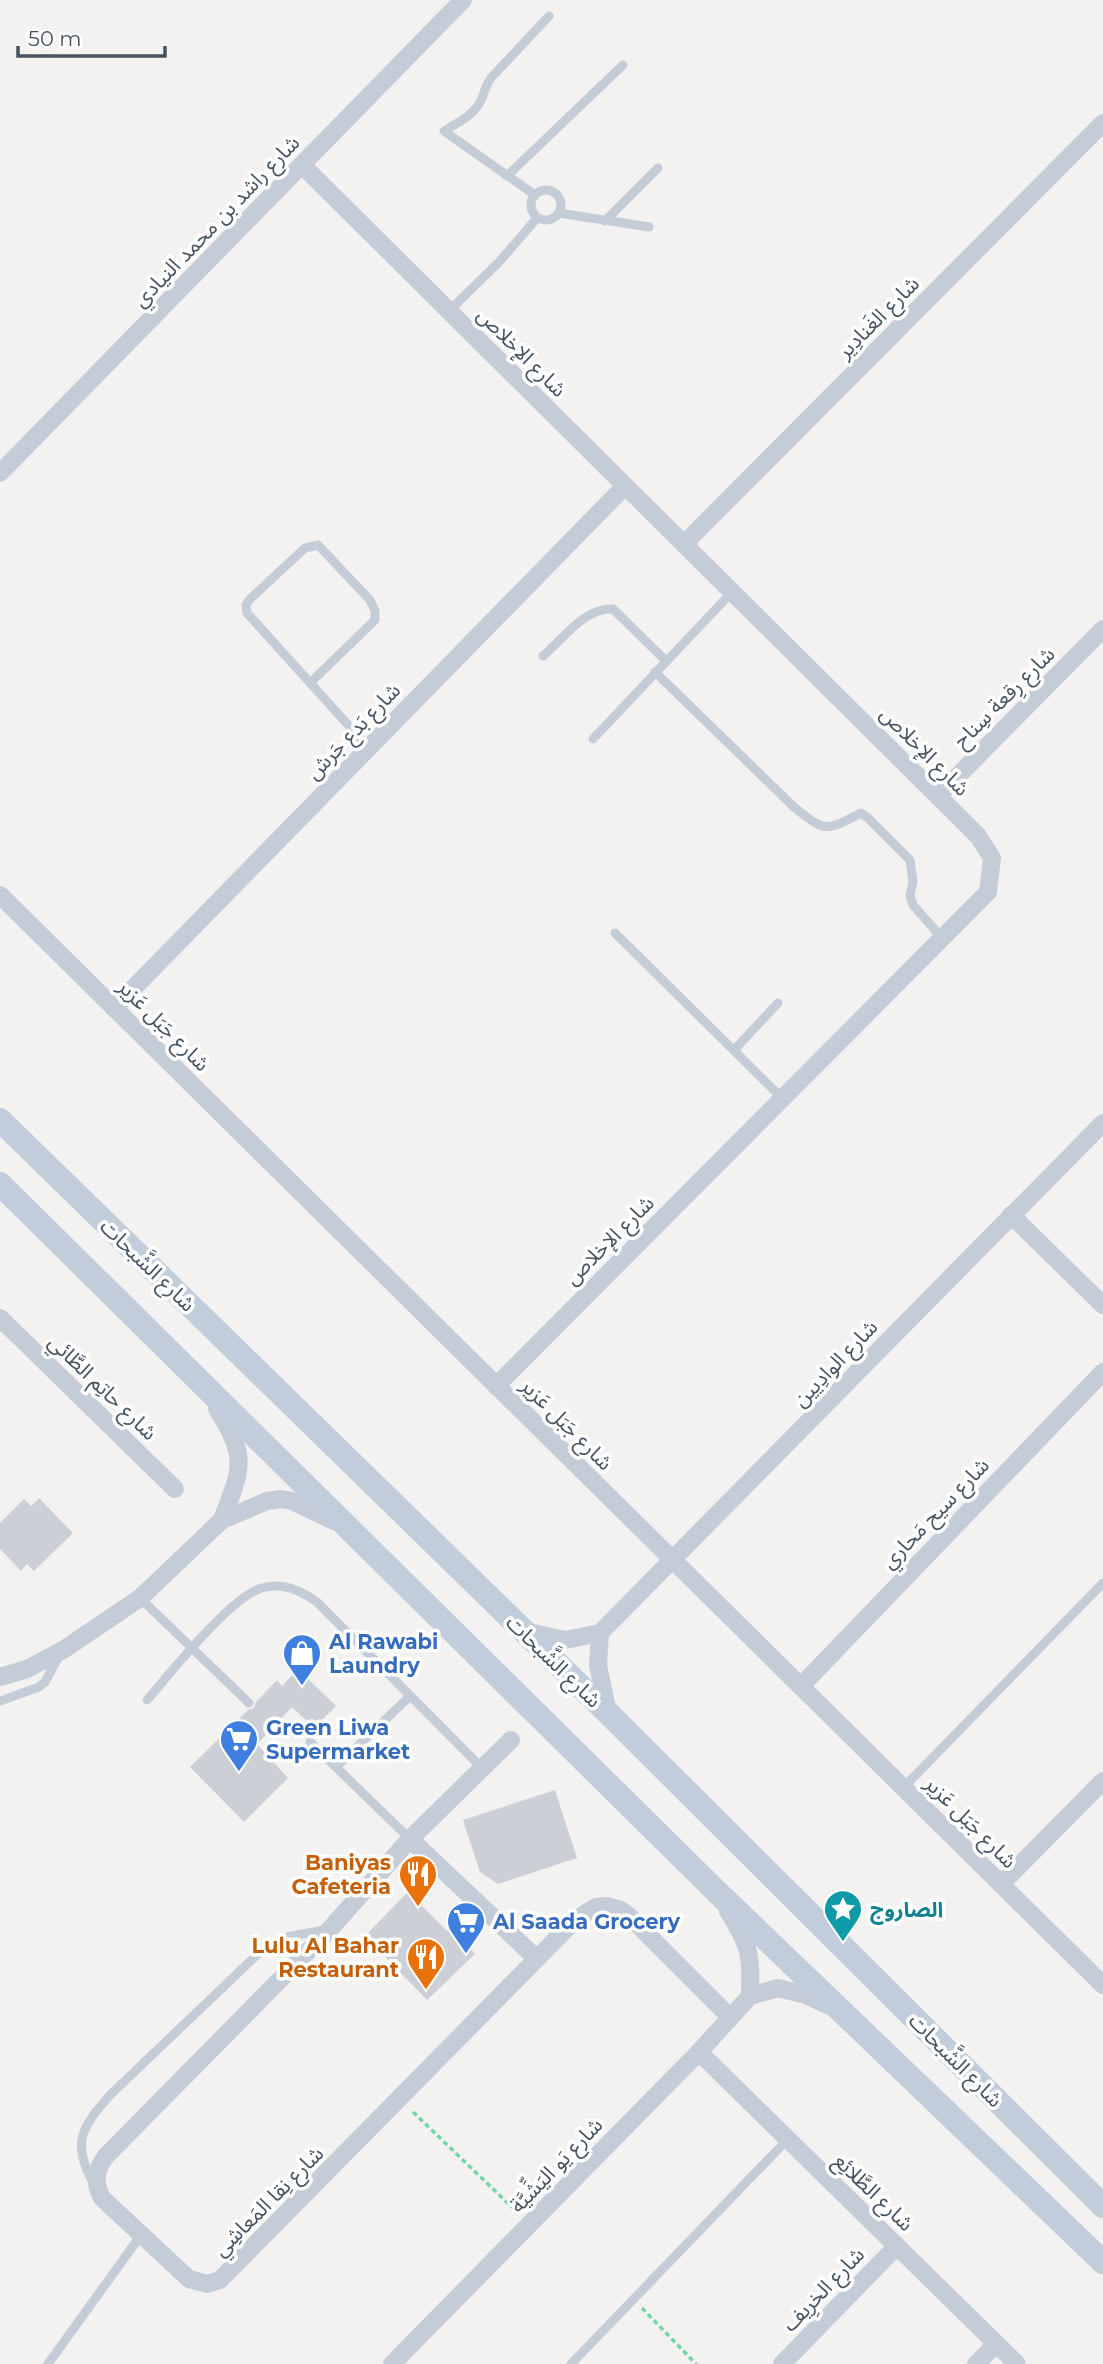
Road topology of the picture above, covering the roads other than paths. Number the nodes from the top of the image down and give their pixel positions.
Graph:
1 (463, 0) edge
2 (549, 16) dead end
3 (624, 65) dead end
4 (1103, 123) edge
5 (302, 165) junction
6 (658, 169) dead end
7 (507, 176) junction
8 (535, 195) junction
9 (559, 214) junction
10 (537, 218) junction
11 (604, 221) junction
12 (649, 227) dead end
13 (449, 311) junction
14 (0, 473) edge
15 (625, 486) junction
16 (684, 544) junction
17 (732, 592) junction
18 (1103, 629) edge
19 (543, 656) dead end
20 (665, 660) junction
21 (655, 672) junction
22 (310, 683) junction
23 (593, 739) dead end
24 (369, 748) junction
25 (938, 796) junction
26 (0, 895) edge
27 (615, 933) dead end
28 (943, 939) junction
29 (778, 1003) dead end
30 (114, 1008) junction
31 (734, 1050) junction
32 (783, 1099) junction
33 (0, 1120) edge
34 (1103, 1123) edge
35 (0, 1184) edge
36 (1011, 1215) junction
37 (1103, 1305) edge
38 (0, 1318) edge
39 (1103, 1372) edge
40 (200, 1383) junction
41 (496, 1386) junction
42 (175, 1489) dead end
43 (222, 1520) junction
44 (349, 1528) junction
45 (673, 1560) junction
46 (1103, 1583) edge
47 (140, 1598) junction
48 (521, 1630) junction
49 (600, 1633) junction
50 (191, 1649) junction
51 (63, 1650) junction
52 (0, 1678) edge
53 (800, 1686) junction
54 (410, 1696) junction
55 (147, 1700) dead end
56 (0, 1701) edge
57 (249, 1703) dead end
58 (608, 1713) junction
59 (510, 1740) dead end
60 (310, 1742) dead end
61 (336, 1767) junction
62 (482, 1768) junction
63 (1103, 1781) edge
64 (904, 1788) junction
65 (410, 1839) junction
66 (1001, 1884) junction
67 (715, 1890) junction
68 (330, 1929) junction
69 (536, 1958) junction
70 (1103, 1985) edge
71 (750, 1996) junction
72 (842, 2012) junction
73 (730, 2017) junction
74 (699, 2052) junction
75 (787, 2140) junction
76 (98, 2192) junction
77 (1103, 2206) edge
78 (141, 2235) junction
79 (897, 2246) junction
80 (1103, 2262) edge
81 (996, 2344) junction
82 (48, 2364) edge
83 (392, 2364) edge
84 (571, 2364) edge
85 (782, 2364) edge
86 (976, 2364) edge
87 (1017, 2364) edge

1 - 5 street, شارع راشد بن محمد النيادي
2 - 7 lane
3 - 7 lane
4 - 16 street, شارع الغَنادِير
5 - 13 street, شارع الإخلاص
5 - 14 street, شارع راشد بن محمد النيادي
6 - 11 lane
7 - 8 lane
8 - 9 lane
8 - 10 lane
9 - 10 lane
9 - 11 lane
10 - 13 lane
11 - 12 lane
13 - 15 street, شارع الإخلاص
15 - 16 street, شارع الإخلاص
15 - 24 street, شارع بَدع جَرش
16 - 17 street, شارع الإخلاص
17 - 20 lane
17 - 25 street, شارع الإخلاص
18 - 25 street, شارع رِقعة سِناح
19 - 20 lane
20 - 21 lane
21 - 23 lane
21 - 28 lane
22 - 22 lane
22 - 24 lane
24 - 30 street, شارع بَدع جَرش
25 - 28 street, شارع الإخلاص
26 - 30 street, شارع جَبَل عَزير
27 - 31 lane
28 - 32 street, شارع الإخلاص
29 - 31 lane
30 - 41 street, شارع جَبَل عَزير
31 - 32 lane
32 - 41 street, شارع الإخلاص
33 - 48 street, شارع الشَّبحات
34 - 36 street, شارع الوادِيين
35 - 40 street, شارع الشَّبحات
36 - 37 street
36 - 45 street, شارع الوادِيين
38 - 42 street, شارع حاتِم الطَّائي
39 - 53 street, شارع سيح مَحاري
40 - 43 street
40 - 44 street, شارع الشَّبحات
41 - 45 street, شارع جَبَل عَزير
43 - 44 street
43 - 47 street
44 - 67 street, شارع الشَّبحات
45 - 49 street, شارع الوادِيين
45 - 53 street, شارع جَبَل عَزير
46 - 64 lane
47 - 50 lane
47 - 51 street
48 - 49 street
48 - 58 street, شارع الشَّبحات
49 - 58 street
50 - 54 lane
50 - 55 lane
50 - 57 lane
51 - 52 street
51 - 56 lane
53 - 64 street, شارع جَبَل عَزير
54 - 61 lane
54 - 62 lane
58 - 77 street, شارع الشَّبحات
59 - 62 street
60 - 61 lane
61 - 65 lane
62 - 65 street
63 - 66 street
64 - 66 street, شارع جَبَل عَزير
65 - 68 street
65 - 69 street
66 - 70 street, شارع جَبَل عَزير
67 - 71 street
67 - 72 street, شارع الشَّبحات
68 - 76 street
68 - 76 lane
69 - 73 street, شارع نِقا المَعاشِي
69 - 78 street, شارع نِقا المَعاشِي
71 - 72 street
71 - 73 street, شارع يَو اليَشِّيَّة
72 - 80 street, شارع الشَّبحات
73 - 74 street, شارع يَو اليَشِّيَّة
74 - 75 street, شارع الطَّلائِع
74 - 83 street, شارع يَو اليَشِّيَّة
75 - 79 street, شارع الطَّلائِع
75 - 84 lane
76 - 78 street, شارع نِقا المَعاشِي
78 - 82 lane
79 - 81 street, شارع الطَّلائِع
79 - 85 street, شارع الخرِيف
81 - 86 street
81 - 87 street, شارع الطَّلائِع

